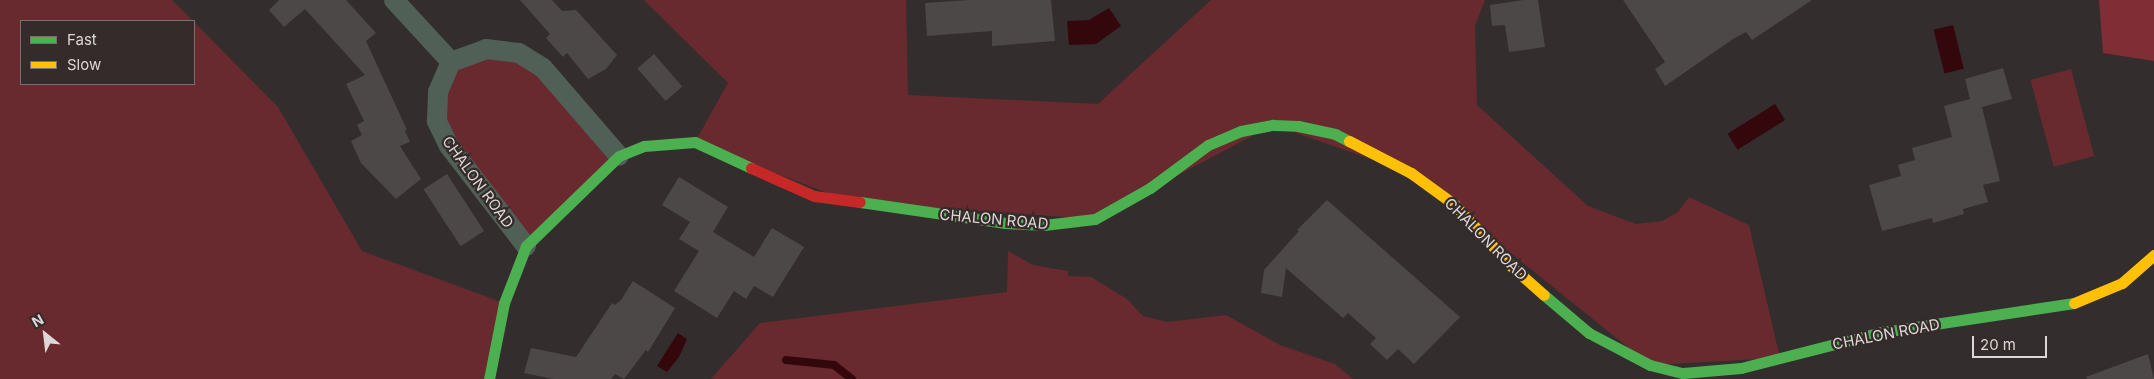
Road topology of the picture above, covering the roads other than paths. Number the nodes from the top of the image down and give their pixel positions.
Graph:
1 (394, 0) edge
2 (451, 62) junction
3 (619, 156) junction
4 (526, 246) junction
5 (2154, 255) edge
6 (489, 379) edge

1 - 2 street
2 - 3 street
2 - 4 street, CHALON ROAD
3 - 4 street, CHALON ROAD
3 - 5 street, CHALON ROAD
4 - 6 street, CHALON ROAD

